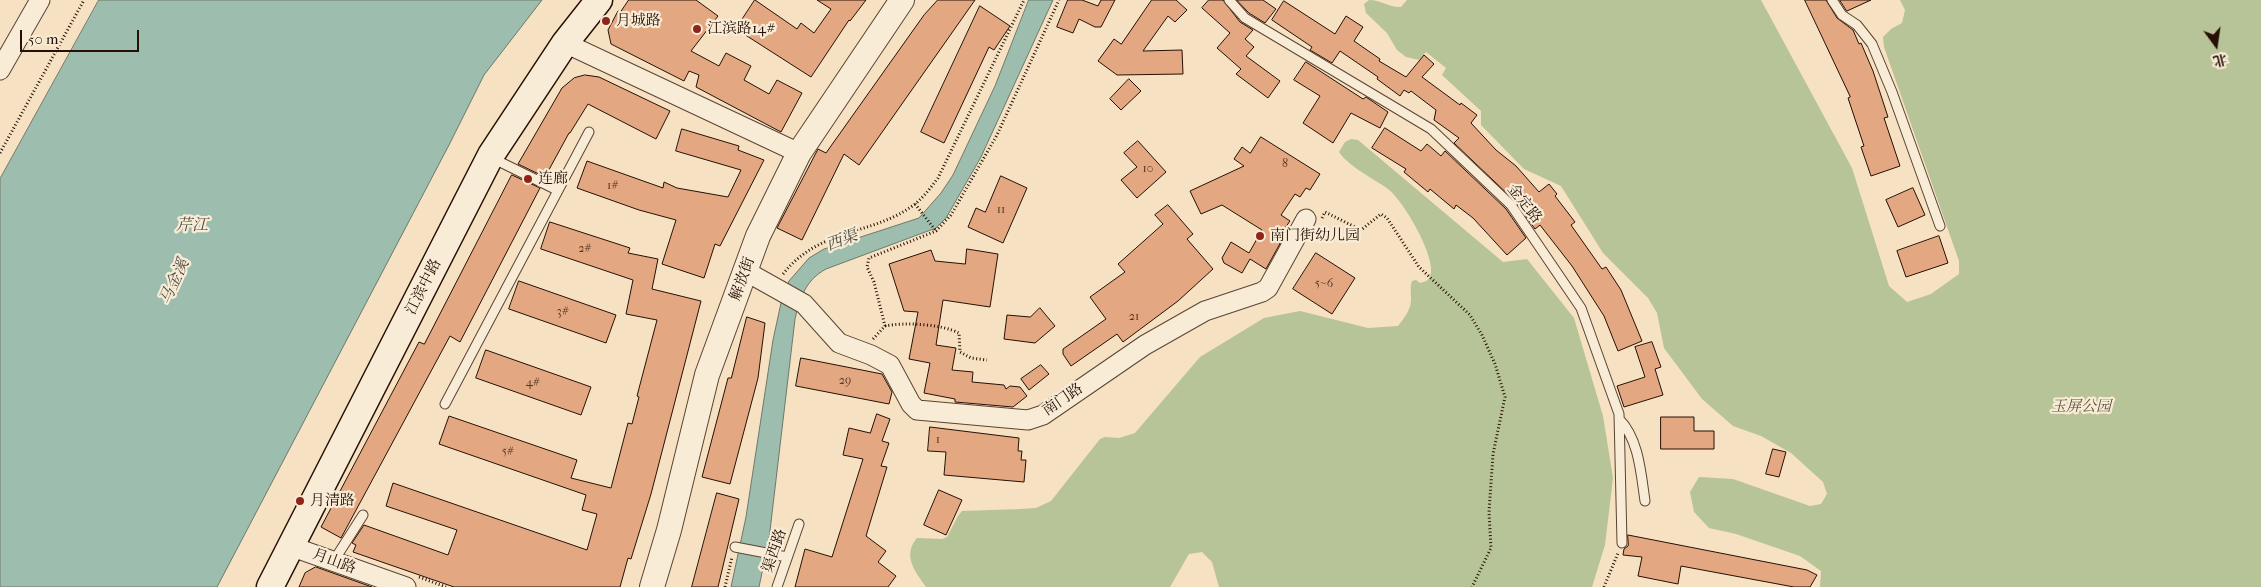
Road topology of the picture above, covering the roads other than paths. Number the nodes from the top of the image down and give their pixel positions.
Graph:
1 (40, 0) edge
2 (599, 0) edge
3 (902, 0) edge
4 (1229, 0) edge
5 (1832, 0) edge
6 (566, 43) junction
7 (0, 70) edge
8 (589, 132) dead end
9 (799, 153) junction
10 (490, 157) junction
11 (557, 190) junction
12 (1306, 219) road end
13 (1940, 226) dead end
14 (746, 272) junction
15 (445, 404) dead end
16 (1619, 419) junction
17 (1645, 501) dead end
18 (362, 515) dead end
19 (799, 524) dead end
20 (1622, 543) road end
21 (290, 546) junction
22 (735, 546) road end
23 (787, 558) junction
24 (333, 562) junction
25 (270, 587) edge
26 (406, 587) edge
27 (652, 587) edge
28 (777, 587) edge

1 - 7 street
2 - 6 main road, 江滨中路
3 - 9 street, 解放街
4 - 16 lane, 金定路
5 - 13 lane
6 - 9 street
6 - 10 main road, 江滨中路
8 - 11 lane
9 - 14 street, 解放街
10 - 11 lane
10 - 21 main road, 江滨中路
11 - 15 lane
12 - 14 street, 南门路
14 - 27 street, 解放街
16 - 17 lane
16 - 20 lane, 金定路
18 - 24 lane
19 - 23 lane, 渠西路
21 - 24 street, 月山路
21 - 25 main road, 江滨中路
22 - 23 lane
23 - 28 lane, 渠西路
24 - 26 street, 月山路

